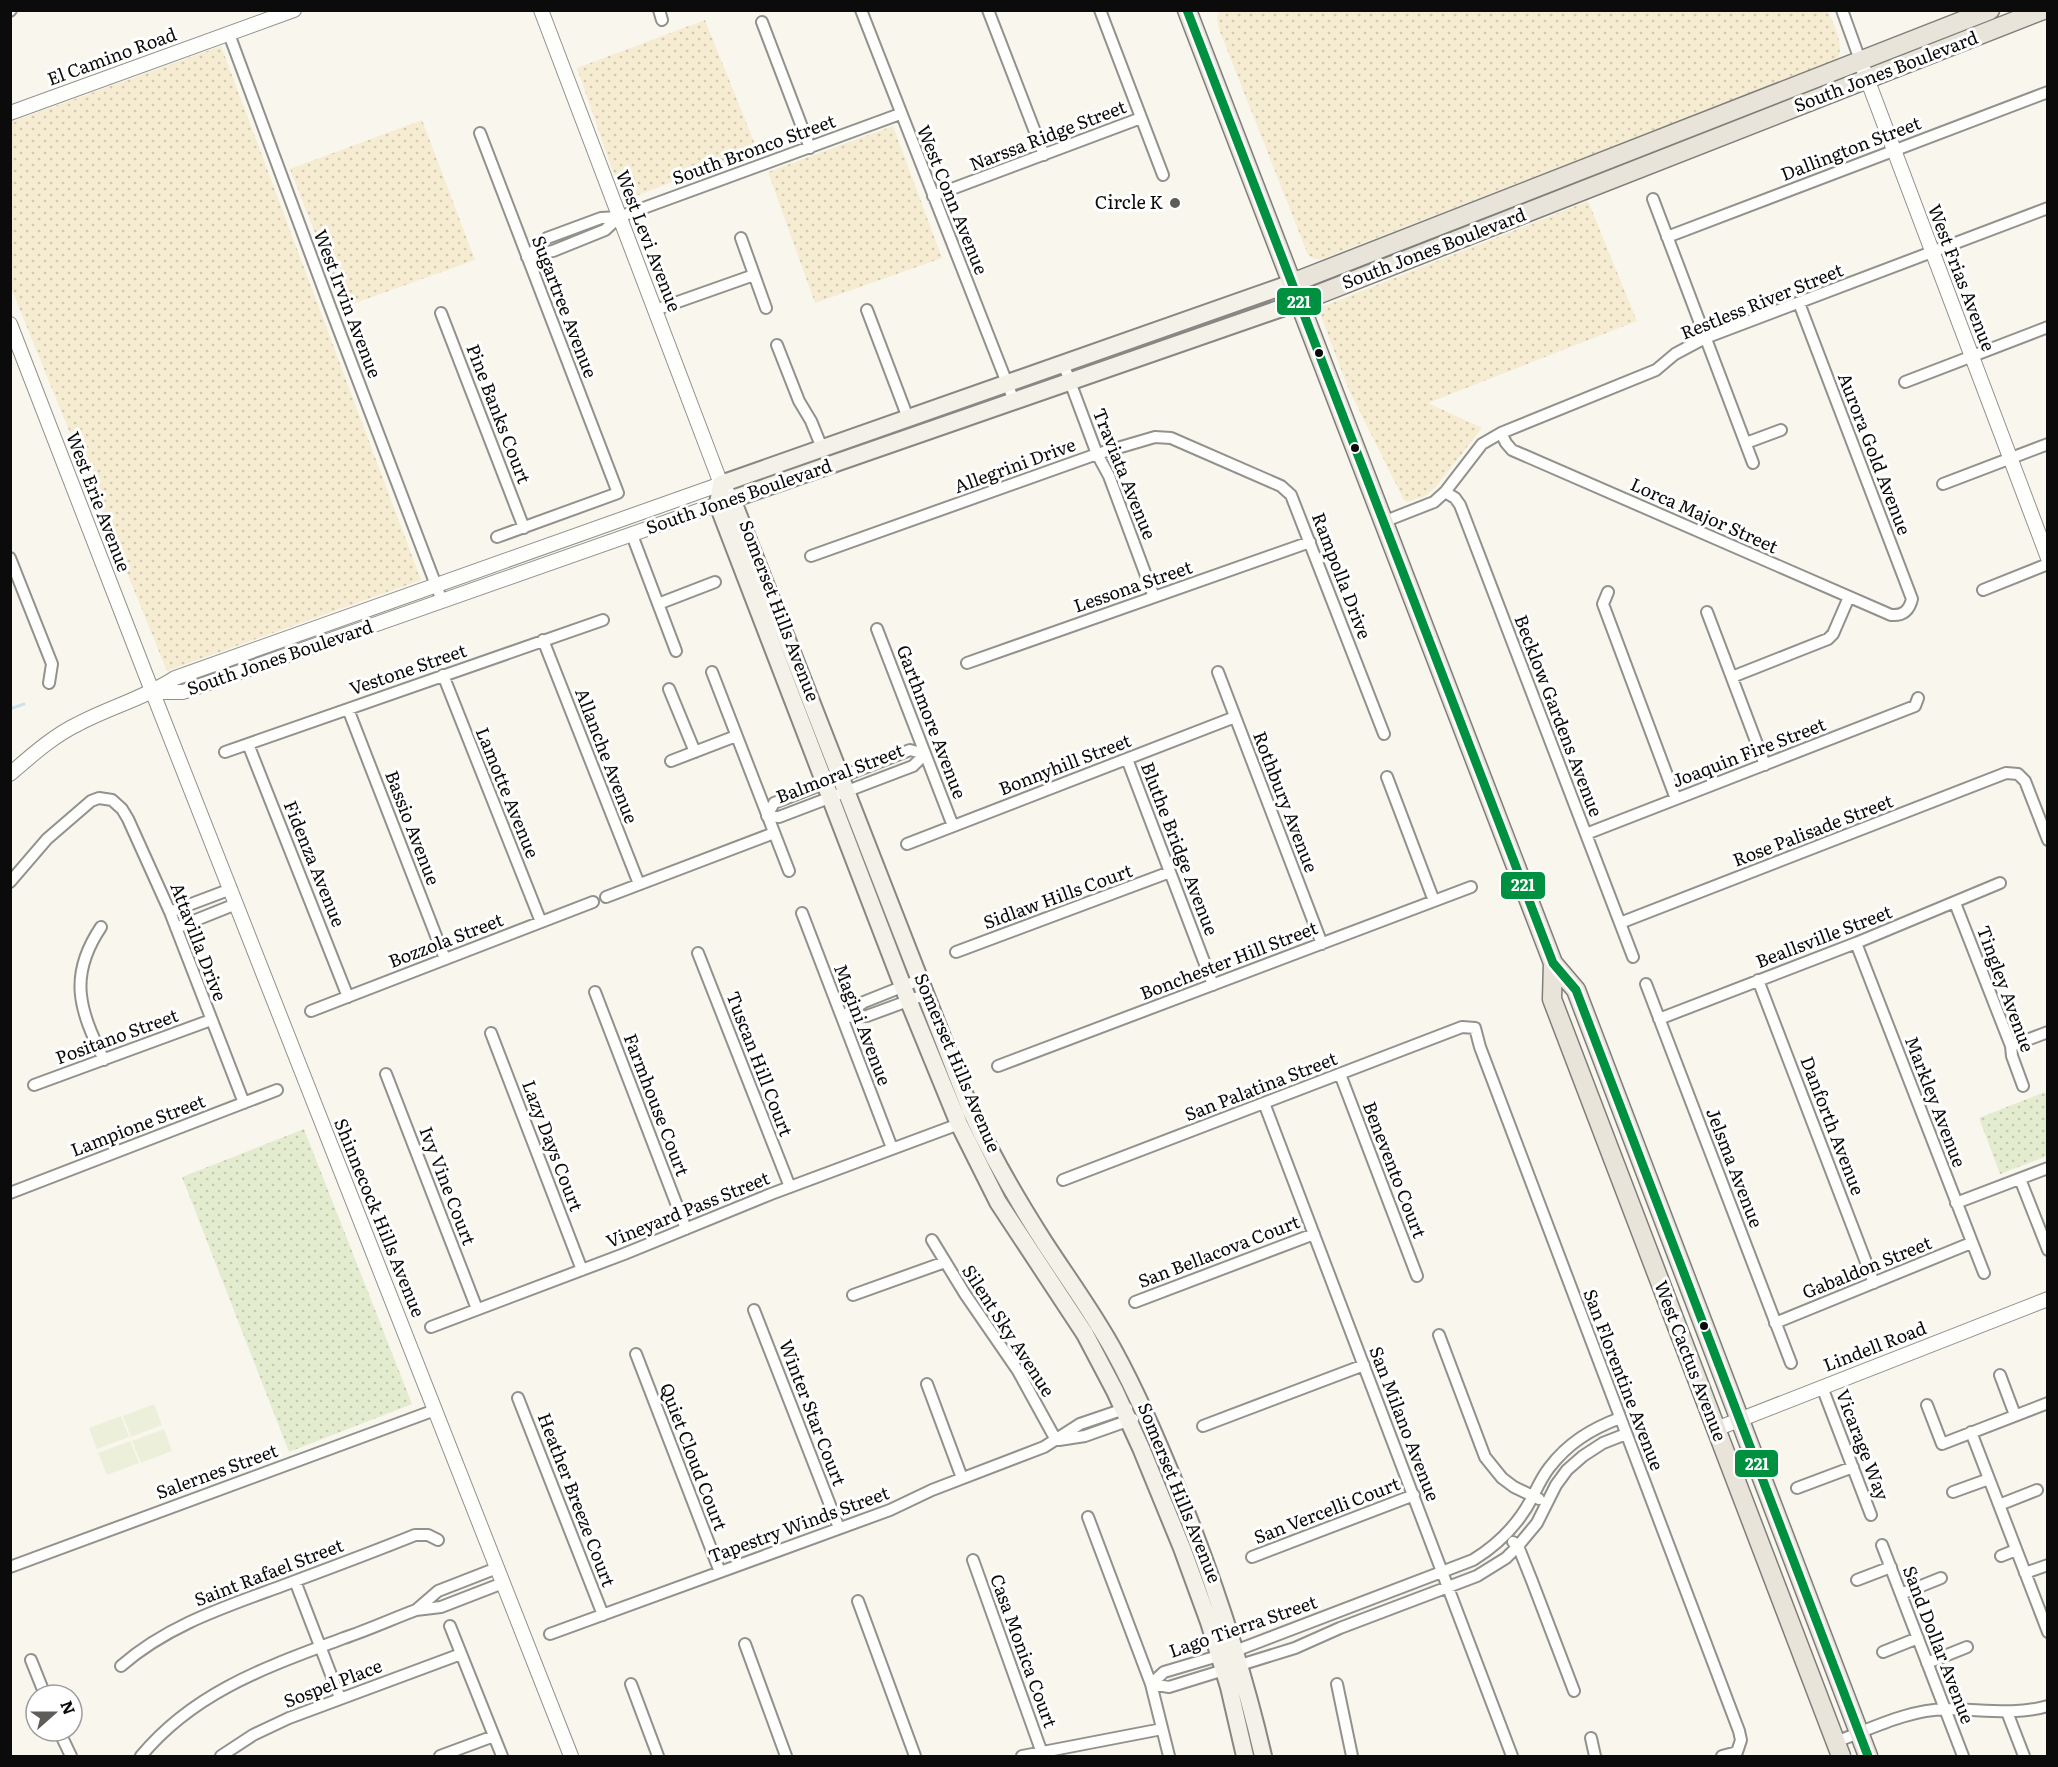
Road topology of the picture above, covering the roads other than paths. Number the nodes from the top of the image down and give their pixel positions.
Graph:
1 (294, 10) edge
2 (542, 10) edge
3 (861, 10) edge
4 (988, 10) edge
5 (1100, 10) edge
6 (1187, 10) edge
7 (1842, 10) edge
8 (1990, 10) edge
9 (2043, 10) edge
10 (762, 22) dead end
11 (230, 34) junction
12 (1860, 60) junction
13 (1867, 79) junction
14 (2048, 92) edge
15 (10, 113) edge
16 (900, 114) junction
17 (1141, 118) junction
18 (480, 133) dead end
19 (810, 148) junction
20 (1893, 151) junction
21 (1044, 155) junction
22 (1163, 175) dead end
23 (933, 196) junction
24 (1653, 199) dead end
25 (2048, 208) edge
26 (619, 217) junction
27 (1667, 237) junction
28 (741, 238) dead end
29 (1932, 252) junction
30 (526, 257) junction
31 (754, 275) junction
32 (1292, 283) junction
33 (1299, 302) junction
34 (1799, 303) junction
35 (766, 308) dead end
36 (655, 310) junction
37 (867, 310) dead end
38 (441, 313) dead end
39 (10, 324) edge
40 (2048, 327) edge
41 (1706, 338) junction
42 (777, 345) dead end
43 (1971, 356) junction
44 (1063, 363) junction
45 (1070, 381) junction
46 (1905, 382) dead end
47 (1007, 383) junction
48 (1014, 401) junction
49 (909, 418) junction
50 (1781, 430) dead end
51 (1502, 433) junction
52 (1746, 443) junction
53 (2048, 444) edge
54 (822, 448) junction
55 (1097, 454) junction
56 (2010, 458) junction
57 (1231, 463) joint
58 (1753, 463) dead end
59 (721, 484) junction
60 (1942, 484) dead end
61 (1445, 492) junction
62 (725, 502) junction
63 (1383, 522) junction
64 (524, 528) junction
65 (632, 535) junction
66 (497, 537) dead end
67 (1310, 542) junction
68 (811, 556) dead end
69 (10, 558) edge
70 (2048, 558) edge
71 (2048, 564) edge
72 (715, 582) dead end
73 (436, 585) junction
74 (1983, 590) dead end
75 (1608, 592) dead end
76 (1154, 597) junction
77 (1849, 597) junction
78 (442, 601) junction
79 (658, 604) junction
80 (1707, 612) dead end
81 (1903, 614) joint
82 (603, 620) dead end
83 (877, 629) dead end
84 (543, 640) junction
85 (676, 651) dead end
86 (967, 663) dead end
87 (712, 672) dead end
88 (1218, 672) dead end
89 (443, 675) junction
90 (1732, 677) junction
91 (49, 682) dead end
92 (669, 689) dead end
93 (153, 692) junction
94 (1918, 698) dead end
95 (348, 709) junction
96 (1235, 717) junction
97 (1384, 734) dead end
98 (736, 736) junction
99 (248, 744) junction
100 (225, 752) dead end
101 (695, 752) junction
102 (925, 754) junction
103 (1127, 759) junction
104 (671, 761) dead end
105 (1765, 765) junction
106 (10, 774) edge
107 (1387, 777) dead end
108 (835, 787) junction
109 (1676, 799) junction
110 (767, 816) junction
111 (2044, 818) edge
112 (953, 826) junction
113 (774, 833) junction
114 (1586, 834) junction
115 (2048, 840) edge
116 (906, 844) dead end
117 (789, 871) dead end
118 (1170, 872) junction
119 (10, 882) edge
120 (2000, 883) dead end
121 (639, 884) junction
122 (1471, 887) dead end
123 (231, 889) junction
124 (606, 897) dead end
125 (1434, 901) junction
126 (593, 902) dead end
127 (1954, 903) junction
128 (236, 904) junction
129 (170, 912) junction
130 (802, 913) dead end
131 (541, 922) junction
132 (1620, 923) junction
133 (102, 927) dead end
134 (176, 928) junction
135 (1856, 943) junction
136 (1322, 944) junction
137 (956, 952) dead end
138 (698, 953) dead end
139 (1633, 957) dead end
140 (446, 959) junction
141 (1552, 963) junction
142 (1758, 981) junction
143 (1646, 984) dead end
144 (1213, 985) junction
145 (922, 987) junction
146 (595, 992) dead end
147 (905, 994) junction
148 (348, 997) junction
149 (311, 1011) dead end
150 (842, 1017) junction
151 (1659, 1019) junction
152 (211, 1020) junction
153 (1471, 1027) joint
154 (2048, 1032) edge
155 (491, 1034) dead end
156 (2011, 1046) junction
157 (104, 1060) junction
158 (998, 1066) dead end
159 (386, 1074) dead end
160 (1340, 1074) junction
161 (34, 1085) dead end
162 (2023, 1086) dead end
163 (277, 1090) dead end
164 (244, 1103) junction
165 (1264, 1103) junction
166 (959, 1124) junction
167 (892, 1148) junction
168 (2048, 1168) edge
169 (2019, 1179) junction
170 (1063, 1180) dead end
171 (790, 1187) junction
172 (10, 1193) edge
173 (1956, 1203) junction
174 (686, 1229) junction
175 (1314, 1234) junction
176 (932, 1240) dead end
177 (1971, 1243) junction
178 (2048, 1250) edge
179 (945, 1262) junction
180 (582, 1270) junction
181 (1984, 1273) dead end
182 (1418, 1276) dead end
183 (1874, 1283) junction
184 (853, 1295) dead end
185 (2048, 1299) edge
186 (1135, 1302) dead end
187 (477, 1309) junction
188 (754, 1310) dead end
189 (1776, 1323) junction
190 (431, 1327) dead end
191 (1439, 1335) dead end
192 (636, 1354) dead end
193 (1791, 1363) dead end
194 (1364, 1365) junction
195 (2000, 1375) dead end
196 (927, 1384) dead end
197 (1822, 1387) junction
198 (518, 1398) dead end
199 (2048, 1402) edge
200 (1927, 1405) dead end
201 (1144, 1409) junction
202 (435, 1410) junction
203 (1126, 1415) junction
204 (2015, 1415) junction
205 (1620, 1418) junction
206 (1739, 1420) junction
207 (1203, 1426) dead end
208 (1716, 1429) junction
209 (1971, 1432) junction
210 (1626, 1434) junction
211 (1056, 1440) junction
212 (1853, 1467) junction
213 (962, 1478) junction
214 (1989, 1479) junction
215 (1797, 1488) dead end
216 (2037, 1490) dead end
217 (1953, 1492) dead end
218 (1414, 1495) junction
219 (1533, 1496) junction
220 (1547, 1503) junction
221 (1999, 1505) junction
222 (1871, 1515) dead end
223 (1088, 1517) dead end
224 (839, 1528) junction
225 (1506, 1535) junction
226 (438, 1540) dead end
227 (1882, 1545) dead end
228 (1518, 1546) junction
229 (2016, 1550) junction
230 (2001, 1556) dead end
231 (1252, 1557) dead end
232 (973, 1560) dead end
233 (2048, 1565) edge
234 (1891, 1566) junction
235 (10, 1568) edge
236 (497, 1568) junction
237 (720, 1572) junction
238 (1443, 1573) junction
239 (2025, 1573) junction
240 (1941, 1578) dead end
241 (1857, 1580) dead end
242 (295, 1581) junction
243 (503, 1582) junction
244 (1449, 1587) junction
245 (1901, 1594) junction
246 (858, 1601) dead end
247 (416, 1610) junction
248 (603, 1615) junction
249 (450, 1626) dead end
250 (2048, 1632) edge
251 (550, 1634) dead end
252 (1918, 1638) junction
253 (745, 1644) dead end
254 (320, 1647) junction
255 (1967, 1647) dead end
256 (1883, 1652) dead end
257 (461, 1654) junction
258 (31, 1660) dead end
259 (1229, 1660) junction
260 (1927, 1663) junction
261 (120, 1666) dead end
262 (40, 1683) edge
263 (631, 1684) dead end
264 (1151, 1684) junction
265 (1337, 1684) dead end
266 (1574, 1691) dead end
267 (340, 1698) junction
268 (2048, 1706) edge
269 (1945, 1709) junction
270 (2007, 1712) junction
271 (1162, 1730) junction
272 (1859, 1733) junction
273 (494, 1736) junction
274 (1591, 1738) dead end
275 (1838, 1749) edge
276 (1042, 1753) junction
277 (141, 1756) edge
278 (221, 1756) edge
279 (440, 1756) edge
280 (502, 1756) edge
281 (571, 1756) edge
282 (658, 1756) edge
283 (786, 1756) edge
284 (915, 1756) edge
285 (1022, 1756) edge
286 (1169, 1756) edge
287 (1245, 1756) edge
288 (1263, 1756) edge
289 (1353, 1756) edge
290 (1512, 1756) edge
291 (1595, 1756) edge
292 (1722, 1756) edge
293 (1868, 1756) edge
294 (1963, 1756) edge
295 (2024, 1756) edge

1 - 11 street, El Camino Road
2 - 26 street, West Levi Avenue
3 - 16 street, West Conn Avenue
4 - 21 street
5 - 17 street
6 - 32 main road, West Cactus Avenue
7 - 12 street, West Frias Avenue
8 - 12 main road, South Jones Boulevard
9 - 13 main road, South Jones Boulevard
10 - 19 street
11 - 15 street, El Camino Road
11 - 73 street, West Irvin Avenue
12 - 13 street, West Frias Avenue
12 - 32 main road, South Jones Boulevard
13 - 20 street, West Frias Avenue
13 - 33 main road, South Jones Boulevard
14 - 20 street, Dallington Street
16 - 19 street, South Bronco Street
16 - 23 street, West Conn Avenue
17 - 21 street, Narssa Ridge Street
17 - 22 street
18 - 30 street, Sugartree Avenue
19 - 26 street, South Bronco Street
20 - 27 street, Dallington Street
20 - 29 street, West Frias Avenue
21 - 23 street, Narssa Ridge Street
23 - 47 street, West Conn Avenue
24 - 27 street
25 - 29 street, Restless River Street
26 - 30 street, South Bronco Street
26 - 36 street, West Levi Avenue
27 - 41 street
28 - 31 street
29 - 34 street, Restless River Street
29 - 43 street, West Frias Avenue
30 - 64 street, Sugartree Avenue
31 - 35 street
31 - 36 street
32 - 33 main road, West Cactus Avenue
32 - 44 main road, South Jones Boulevard
33 - 45 main road, South Jones Boulevard
33 - 63 main road, West Cactus Avenue
34 - 41 street, Restless River Street
34 - 81 street, Aurora Gold Avenue
36 - 59 street, West Levi Avenue
37 - 49 street
38 - 64 street, Pine Banks Court
39 - 93 street, West Erie Avenue
40 - 43 street
41 - 51 street, Restless River Street
41 - 52 street
42 - 54 street
43 - 46 street
43 - 56 street, West Frias Avenue
44 - 45 street, Traviata Avenue
44 - 47 main road, South Jones Boulevard
45 - 48 main road, South Jones Boulevard
45 - 55 street, Traviata Avenue
47 - 48 street, West Conn Avenue
47 - 49 main road, South Jones Boulevard
48 - 62 main road, South Jones Boulevard
49 - 54 main road, South Jones Boulevard
50 - 52 street
51 - 61 street, Restless River Street
51 - 77 street, Lorca Major Street
52 - 58 street
53 - 56 street
54 - 59 main road, South Jones Boulevard
55 - 57 street, Allegrini Drive
55 - 68 street, Allegrini Drive
55 - 76 street, Traviata Avenue
56 - 60 street
56 - 70 street, West Frias Avenue
57 - 67 street, Rampolla Drive
59 - 62 main road, Somerset Hills Avenue
59 - 73 street, South Jones Boulevard
61 - 63 street, Restless River Street
61 - 114 street, Becklow Gardens Avenue
62 - 65 street, South Jones Boulevard
62 - 108 main road, Somerset Hills Avenue
63 - 141 main road, West Cactus Avenue
64 - 66 street
65 - 78 street, South Jones Boulevard
65 - 79 street
67 - 76 street, Lessona Street
67 - 97 street, Rampolla Drive
69 - 91 street
71 - 74 street
72 - 79 street
73 - 78 street, West Irvin Avenue
73 - 93 street, South Jones Boulevard
75 - 109 street
76 - 86 street, Lessona Street
77 - 81 street, Lorca Major Street
77 - 90 street
78 - 93 street, South Jones Boulevard
79 - 85 street
80 - 90 street
82 - 84 street, Vestone Street
83 - 102 street, Garthmore Avenue
84 - 89 street, Vestone Street
84 - 121 street, Allanche Avenue
87 - 98 street
88 - 96 street, Rothbury Avenue
89 - 95 street, Vestone Street
89 - 131 street, Lamotte Avenue
90 - 105 street
92 - 101 street
93 - 106 street
93 - 123 street, Shinnecock Hills Avenue
94 - 105 street, Joaquin Fire Street
95 - 99 street, Vestone Street
95 - 140 street, Bassio Avenue
96 - 103 street, Bonnyhill Street
96 - 136 street, Rothbury Avenue
98 - 101 street
98 - 110 street
99 - 100 street, Vestone Street
99 - 148 street, Fidenza Avenue
101 - 104 street
102 - 108 street, Balmoral Street
102 - 112 street, Garthmore Avenue
103 - 112 street, Bonnyhill Street
103 - 118 street, Bluthe Bridge Avenue
105 - 109 street, Joaquin Fire Street
107 - 125 street
108 - 110 street, Balmoral Street
108 - 145 main road, Somerset Hills Avenue
108 - 147 main road, Somerset Hills Avenue
109 - 114 street, Joaquin Fire Street
110 - 113 street
111 - 115 street
111 - 132 street, Rose Palisade Street
112 - 116 street, Bonnyhill Street
113 - 117 street
113 - 121 street, Balmoral Street
114 - 132 street, Becklow Gardens Avenue
118 - 137 street, Sidlaw Hills Court
118 - 144 street, Bluthe Bridge Avenue
119 - 129 street, Attavilla Drive
120 - 127 street, Beallsville Street
121 - 124 street, Balmoral Street
122 - 125 street, Bonchester Hill Street
123 - 128 street, Shinnecock Hills Avenue
123 - 129 street
125 - 136 street, Bonchester Hill Street
126 - 131 street, Bozzola Street
127 - 135 street, Beallsville Street
127 - 156 street, Tingley Avenue
128 - 134 street
128 - 202 street, Shinnecock Hills Avenue
129 - 134 street, Attavilla Drive
130 - 150 street, Magini Avenue
131 - 140 street, Bozzola Street
132 - 139 street, Becklow Gardens Avenue
133 - 157 street
134 - 152 street, Attavilla Drive
135 - 142 street, Beallsville Street
135 - 173 street, Markley Avenue
136 - 144 street, Bonchester Hill Street
138 - 171 street, Tuscan Hill Court
140 - 148 street, Bozzola Street
141 - 206 main road, West Cactus Avenue
141 - 208 main road, West Cactus Avenue
142 - 151 street, Beallsville Street
142 - 183 street, Danforth Avenue
143 - 151 street, Jelsma Avenue
144 - 158 street, Bonchester Hill Street
145 - 147 street
145 - 201 main road, Somerset Hills Avenue
146 - 174 street, Farmhouse Court
147 - 150 street
147 - 166 main road, Somerset Hills Avenue
148 - 149 street, Bozzola Street
150 - 167 street, Magini Avenue
151 - 189 street, Jelsma Avenue
152 - 157 street, Positano Street
152 - 164 street, Attavilla Drive
153 - 160 street, San Palatina Street
153 - 205 street, San Florentine Avenue
154 - 156 street
155 - 180 street, Lazy Days Court
156 - 162 street, Tingley Avenue
157 - 161 street, Positano Street
159 - 187 street, Ivy Vine Court
160 - 165 street, San Palatina Street
160 - 182 street, Benevento Court
163 - 164 street, Lampione Street
164 - 172 street, Lampione Street
165 - 170 street, San Palatina Street
165 - 175 street, San Milano Avenue
166 - 167 street, Vineyard Pass Street
166 - 203 main road, Somerset Hills Avenue
167 - 171 street, Vineyard Pass Street
168 - 169 street
169 - 173 street
169 - 178 street
171 - 174 street, Vineyard Pass Street
173 - 177 street, Markley Avenue
174 - 180 street, Vineyard Pass Street
175 - 186 street, San Bellacova Court
175 - 194 street, San Milano Avenue
176 - 179 street, Silent Sky Avenue
177 - 181 street, Markley Avenue
177 - 183 street, Gabaldon Street
179 - 184 street
179 - 211 street, Silent Sky Avenue
180 - 187 street, Vineyard Pass Street
183 - 189 street, Gabaldon Street
185 - 197 street, Lindell Road
187 - 190 street, Vineyard Pass Street
188 - 224 street, Winter Star Court
189 - 193 street, Jelsma Avenue
191 - 219 street
192 - 237 street, Quiet Cloud Court
194 - 207 street
194 - 218 street, San Milano Avenue
195 - 204 street
196 - 213 street
197 - 206 street, Lindell Road
197 - 212 street, Vicarage Way
198 - 248 street, Heather Breeze Court
199 - 204 street
200 - 209 street
201 - 203 street, Tapestry Winds Street
201 - 259 main road, Somerset Hills Avenue
202 - 235 street, Salernes Street
202 - 236 street, Shinnecock Hills Avenue
203 - 211 street, Tapestry Winds Street
203 - 259 main road, Somerset Hills Avenue
204 - 209 street
205 - 210 street, San Florentine Avenue
205 - 219 street, Lago Tierra Street
206 - 208 street, Lindell Road
206 - 272 main road, West Cactus Avenue
208 - 275 main road, West Cactus Avenue
209 - 214 street
210 - 220 street, Lago Tierra Street
210 - 292 street, San Florentine Avenue
211 - 213 street, Tapestry Winds Street
212 - 215 street
212 - 222 street, Vicarage Way
213 - 224 street, Tapestry Winds Street
214 - 217 street
214 - 221 street
216 - 221 street
218 - 231 street, San Vercelli Court
218 - 238 street, San Milano Avenue
219 - 220 street
219 - 225 street, Lago Tierra Street
220 - 228 street, Lago Tierra Street
221 - 229 street
223 - 264 street
224 - 237 street, Tapestry Winds Street
225 - 228 street
225 - 238 street, Lago Tierra Street
226 - 242 street, Saint Rafael Street
227 - 234 street, Sand Dollar Avenue
228 - 244 street, Lago Tierra Street
228 - 266 street
229 - 230 street
229 - 239 street
232 - 276 street, Casa Monica Court
233 - 239 street
234 - 241 street
234 - 245 street, Sand Dollar Avenue
236 - 243 street, Shinnecock Hills Avenue
236 - 247 street
237 - 248 street, Tapestry Winds Street
238 - 244 street, San Milano Avenue
238 - 259 street, Lago Tierra Street
239 - 250 street
240 - 245 street
242 - 254 street
242 - 261 street, Saint Rafael Street
243 - 247 street
243 - 281 street, Shinnecock Hills Avenue
244 - 259 street, Lago Tierra Street
244 - 290 street, San Milano Avenue
245 - 252 street, Sand Dollar Avenue
246 - 284 street
247 - 254 street
248 - 251 street, Tapestry Winds Street
249 - 257 street
252 - 256 street
252 - 260 street, Sand Dollar Avenue
253 - 283 street
254 - 267 street
254 - 277 street
255 - 260 street
257 - 267 street, Sospel Place
257 - 273 street
258 - 262 street
259 - 264 street, Lago Tierra Street
259 - 264 street, Lago Tierra Street
259 - 287 main road, Somerset Hills Avenue
259 - 288 main road, Somerset Hills Avenue
260 - 269 street, Sand Dollar Avenue
263 - 282 street
264 - 271 street
265 - 289 street
267 - 278 street, Sospel Place
268 - 270 street
269 - 270 street
269 - 272 street
269 - 294 street, Sand Dollar Avenue
270 - 295 street
271 - 276 street
271 - 286 street
272 - 275 street
272 - 293 main road, West Cactus Avenue
273 - 279 street
273 - 280 street
274 - 291 street
276 - 285 street

